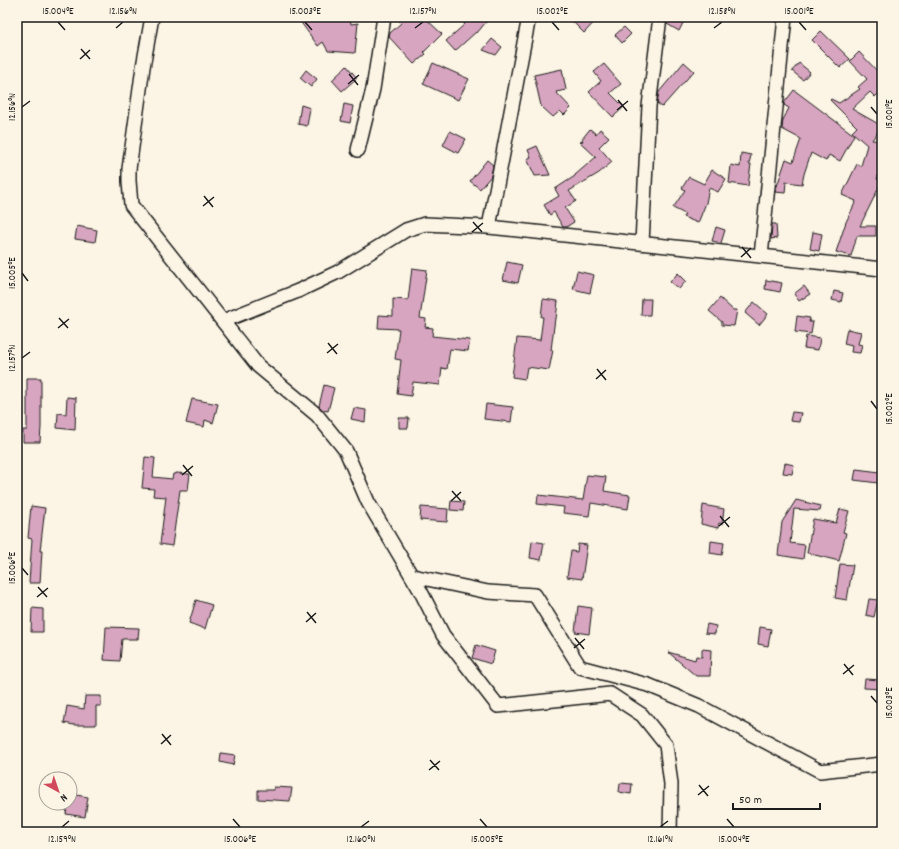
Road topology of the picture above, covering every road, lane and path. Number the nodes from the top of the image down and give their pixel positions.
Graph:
1 (152, 17) edge
2 (384, 17) edge
3 (529, 17) edge
4 (660, 17) edge
5 (785, 17) edge
6 (358, 150) dead end
7 (489, 227) junction
8 (642, 243) junction
9 (761, 256) junction
10 (882, 269) edge
11 (222, 321) junction
12 (412, 576) junction
13 (882, 764) edge
14 (670, 832) edge

1 - 11 street
2 - 6 street
3 - 7 street
4 - 8 street
5 - 9 street
7 - 8 street
7 - 11 street
8 - 9 street
9 - 10 street
11 - 12 street
12 - 13 street
12 - 14 street

